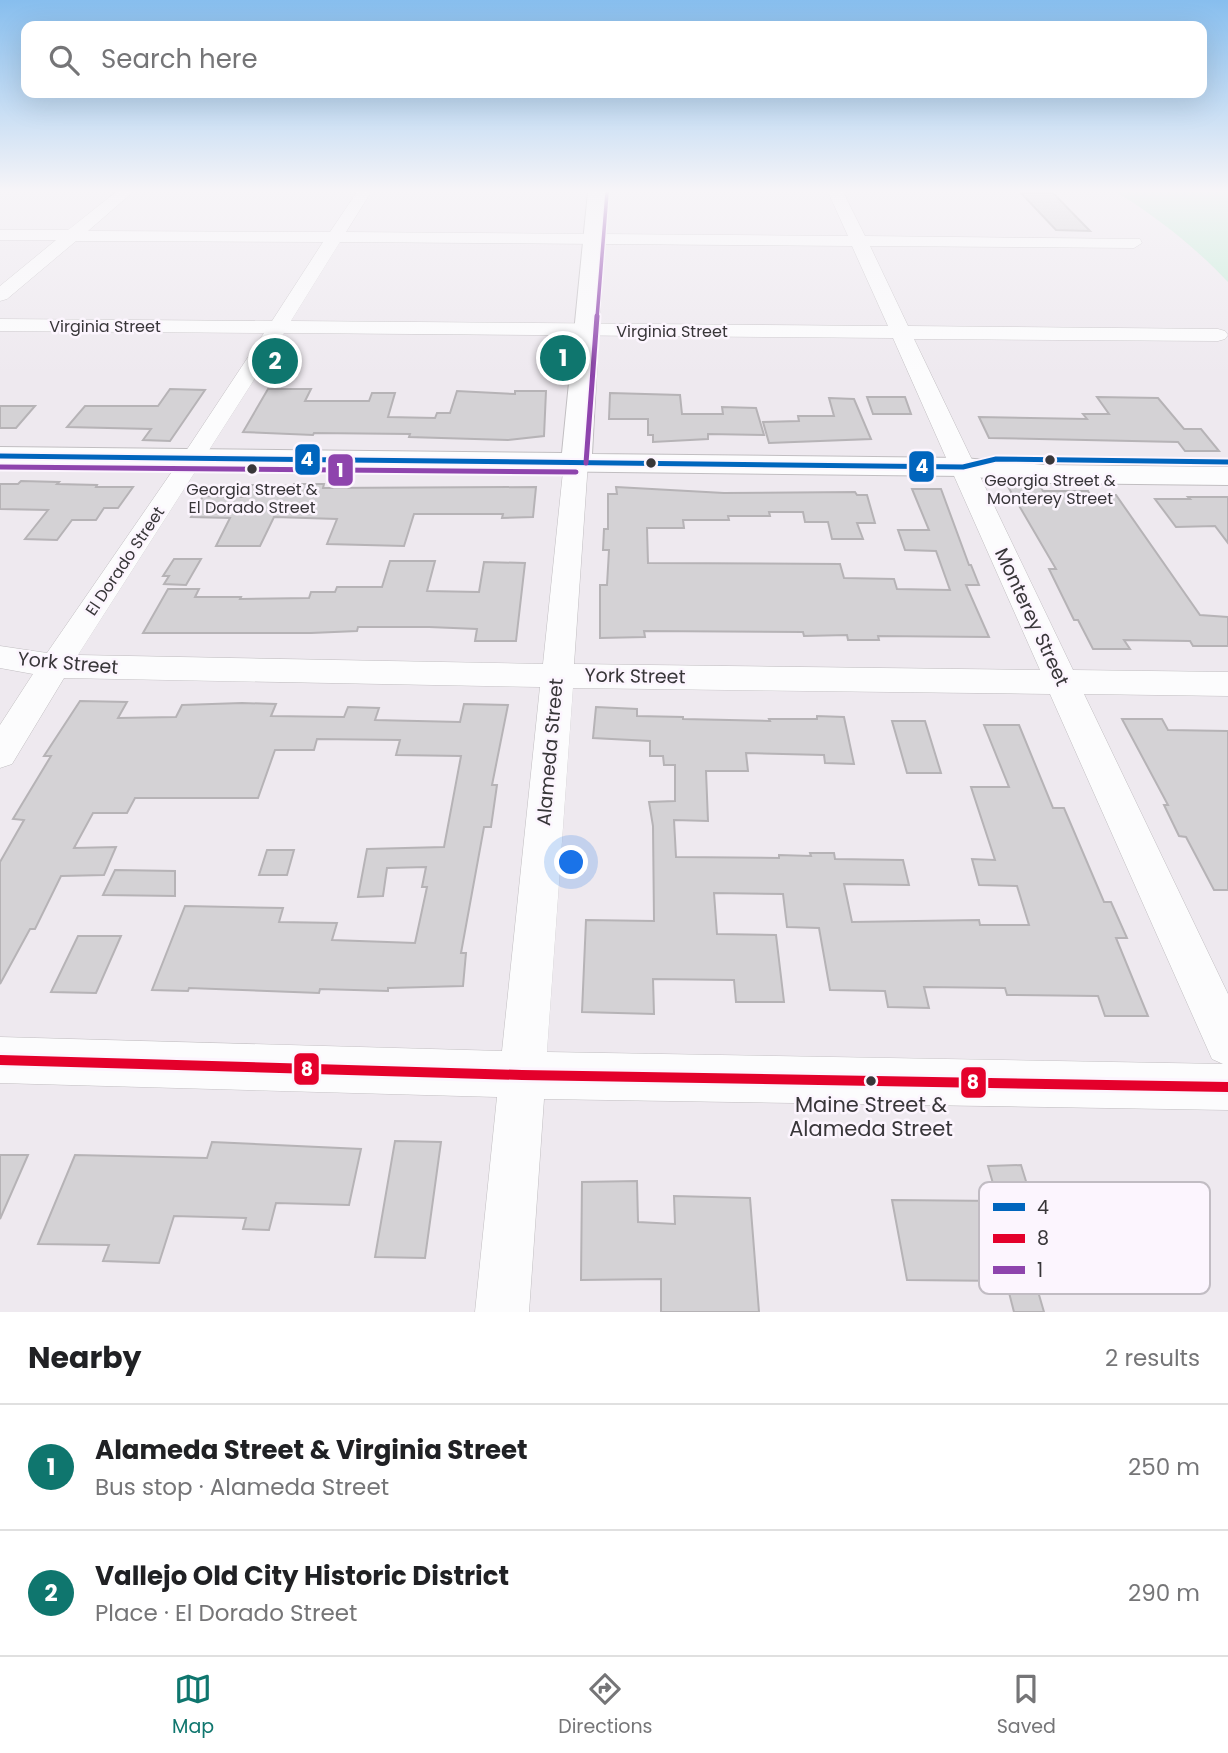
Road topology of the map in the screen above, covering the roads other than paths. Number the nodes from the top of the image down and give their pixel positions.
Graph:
1 (51, 253) edge
2 (324, 253) edge
3 (592, 253) edge
4 (865, 253) edge
5 (0, 295) edge
6 (0, 325) edge
7 (277, 327) junction
8 (585, 330) junction
9 (902, 333) junction
10 (1218, 334) dead end
11 (0, 456) edge
12 (194, 458) junction
13 (576, 462) junction
14 (1228, 462) edge
15 (963, 467) junction
16 (1228, 476) edge
17 (0, 657) edge
18 (55, 666) junction
19 (0, 675) edge
20 (557, 676) junction
21 (1062, 681) junction
22 (1228, 684) edge
23 (0, 754) edge
24 (1228, 1042) edge
25 (0, 1060) edge
26 (523, 1075) junction
27 (1228, 1087) edge
28 (502, 1312) edge

1 - 5 street
2 - 7 street, El Dorado Street
3 - 8 main road, Alameda Street
4 - 9 street, Monterey Street
6 - 7 street, Virginia Street
7 - 8 street, Virginia Street
7 - 12 street, El Dorado Street
8 - 9 street, Virginia Street
8 - 13 main road, Alameda Street
9 - 10 street, Virginia Street
9 - 15 street, Monterey Street
11 - 12 main road
12 - 13 main road
12 - 18 street, El Dorado Street
13 - 15 main road
13 - 20 street, Alameda Street
14 - 15 main road
15 - 16 main road
15 - 21 street, Monterey Street
17 - 18 street, York Street
18 - 19 street
18 - 20 street, York Street
18 - 23 street, El Dorado Street
20 - 21 street, York Street
20 - 26 street, Alameda Street
21 - 22 street, York Street
21 - 24 street, Monterey Street
25 - 26 street
26 - 27 street
26 - 28 street, Alameda Street

